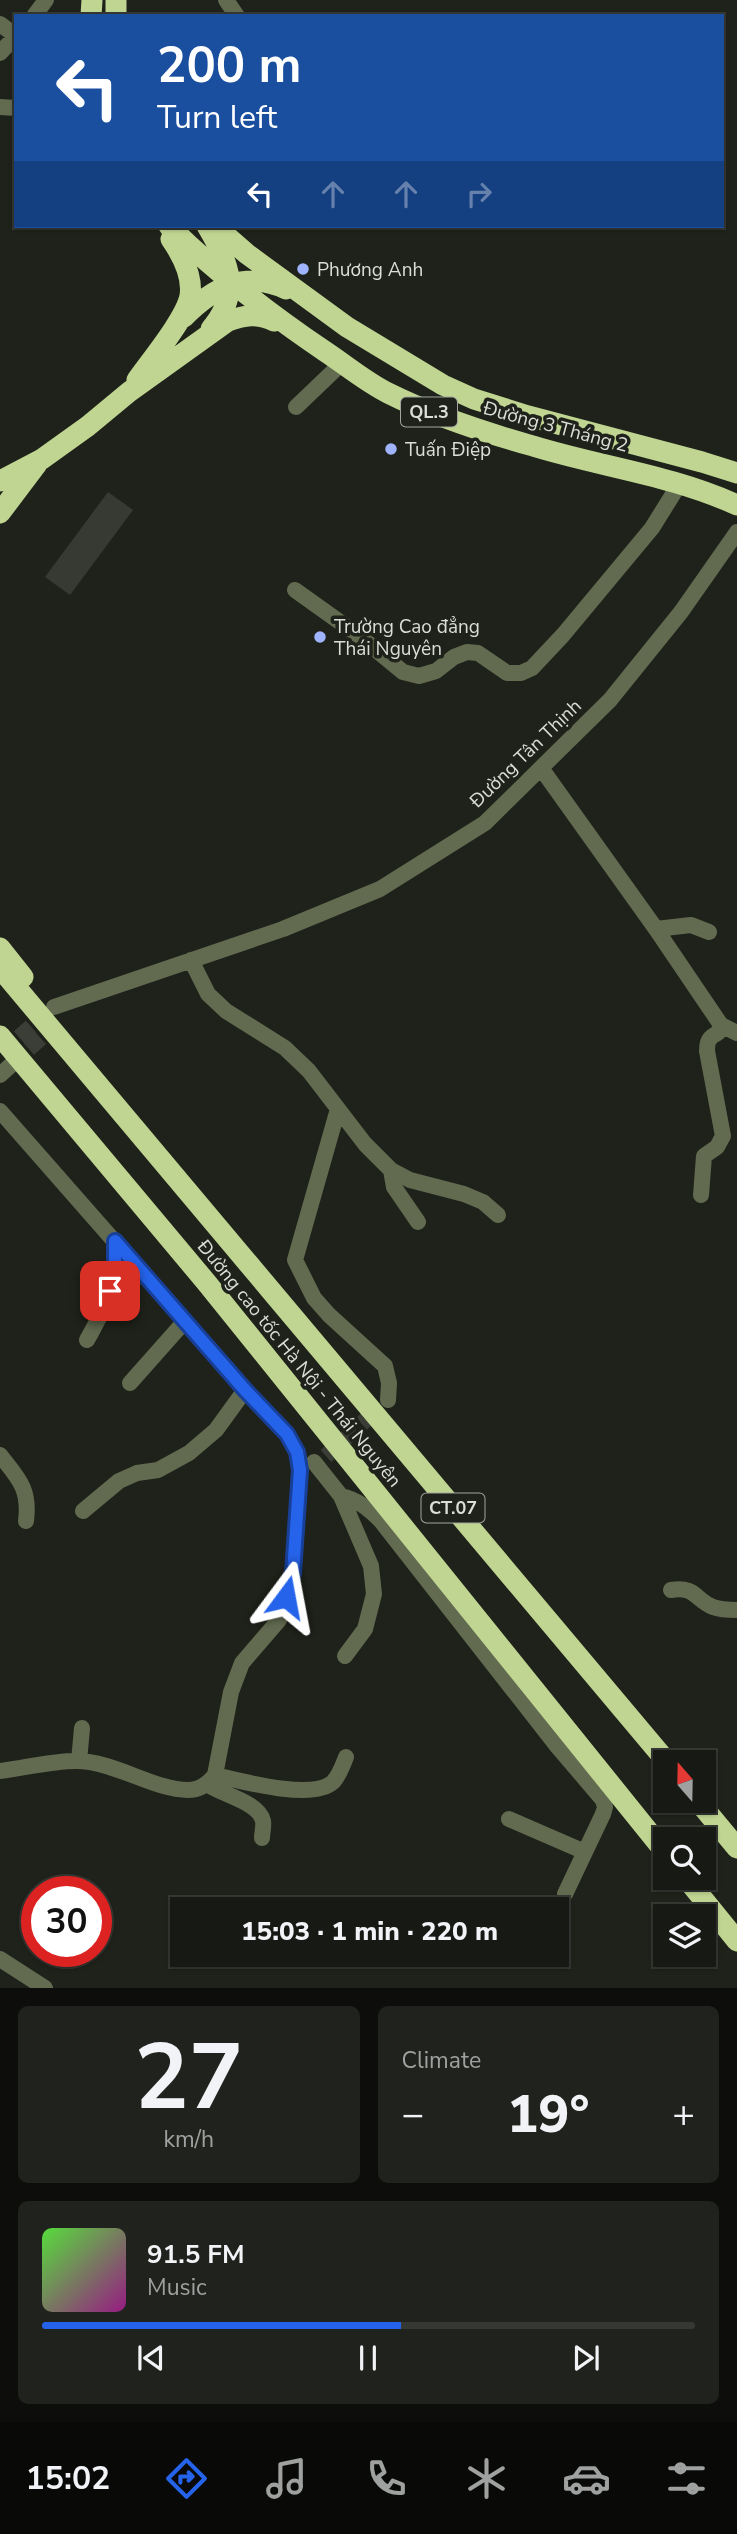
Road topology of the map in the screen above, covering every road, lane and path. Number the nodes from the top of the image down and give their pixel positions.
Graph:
1 (14, 38) edge
2 (0, 53) edge
3 (164, 228) edge
4 (171, 228) edge
5 (208, 228) edge
6 (217, 228) edge
7 (231, 283) junction
8 (313, 303) junction
9 (175, 326) junction
10 (292, 329) junction
11 (198, 344) junction
12 (342, 363) junction
13 (129, 392) junction
14 (296, 407) dead end
15 (42, 458) junction
16 (0, 470) edge
17 (737, 474) edge
18 (0, 481) edge
19 (680, 483) junction
20 (737, 505) edge
21 (0, 513) edge
22 (737, 532) edge
23 (295, 590) dead end
24 (541, 768) junction
25 (656, 929) junction
26 (709, 932) dead end
27 (0, 948) edge
28 (191, 960) junction
29 (0, 968) edge
30 (58, 1013) tunnel mouth
31 (720, 1025) junction
32 (737, 1033) edge
33 (0, 1036) edge
34 (338, 1108) junction
35 (0, 1111) edge
36 (391, 1170) junction
37 (701, 1195) dead end
38 (498, 1215) dead end
39 (418, 1222) dead end
40 (115, 1241) junction
41 (239, 1255) junction
42 (185, 1321) junction
43 (87, 1340) dead end
44 (130, 1382) dead end
45 (245, 1390) junction
46 (388, 1400) dead end
47 (0, 1455) edge
48 (313, 1462) junction
49 (341, 1496) junction
50 (83, 1511) dead end
51 (26, 1521) dead end
52 (671, 1590) dead end
53 (737, 1610) edge
54 (345, 1656) dead end
55 (82, 1728) dead end
56 (657, 1750) edge
57 (346, 1757) dead end
58 (79, 1761) junction
59 (0, 1771) edge
60 (211, 1780) junction
61 (708, 1813) edge
62 (509, 1819) dead end
63 (653, 1837) edge
64 (262, 1838) dead end
65 (737, 1847) edge
66 (585, 1852) junction
67 (696, 1890) edge
68 (565, 1894) dead end
69 (737, 1941) edge
70 (0, 1959) edge
71 (45, 1988) edge

1 - 2 street
3 - 9 highway
4 - 7 highway, Đường 3 Tháng 2 / QL.3
5 - 7 highway
6 - 8 highway, Đường 3 Tháng 2 / QL.3
7 - 8 highway
7 - 9 highway
7 - 10 highway, Đường 3 Tháng 2 / QL.3
7 - 11 highway
8 - 17 highway, Đường 3 Tháng 2 / QL.3
9 - 13 highway
10 - 11 highway
10 - 12 highway, Đường 3 Tháng 2 / QL.3
11 - 13 highway
12 - 14 street
12 - 19 highway, Đường 3 Tháng 2 / QL.3
13 - 15 highway
15 - 16 highway
15 - 18 highway
15 - 21 highway
19 - 20 highway, Đường 3 Tháng 2 / QL.3
19 - 23 street
22 - 24 street, Đường Tân Thịnh
24 - 25 street
24 - 28 street, Đường Tân Thịnh
25 - 26 street
25 - 31 street
27 - 41 highway
28 - 30 street, Đường Tân Thịnh
28 - 34 street
29 - 41 highway, Đường cao tốc Hà Nội - Thái Nguyên / CT.07
31 - 32 street
31 - 37 street
33 - 63 highway, Đường cao tốc Hà Nội - Thái Nguyên / CT.07
34 - 36 street
34 - 46 street
35 - 40 street
36 - 38 street
36 - 39 street
40 - 42 street
40 - 43 street
41 - 56 highway, Đường cao tốc Hà Nội - Thái Nguyên / CT.07
42 - 44 street
42 - 45 street
45 - 48 street
45 - 50 street
47 - 51 street
48 - 49 street
48 - 60 street
49 - 54 street
49 - 66 street
52 - 53 street
55 - 58 street
57 - 60 street
58 - 59 street
58 - 60 street
60 - 64 street
61 - 65 highway
62 - 66 street
66 - 68 street
67 - 69 highway
70 - 71 street

